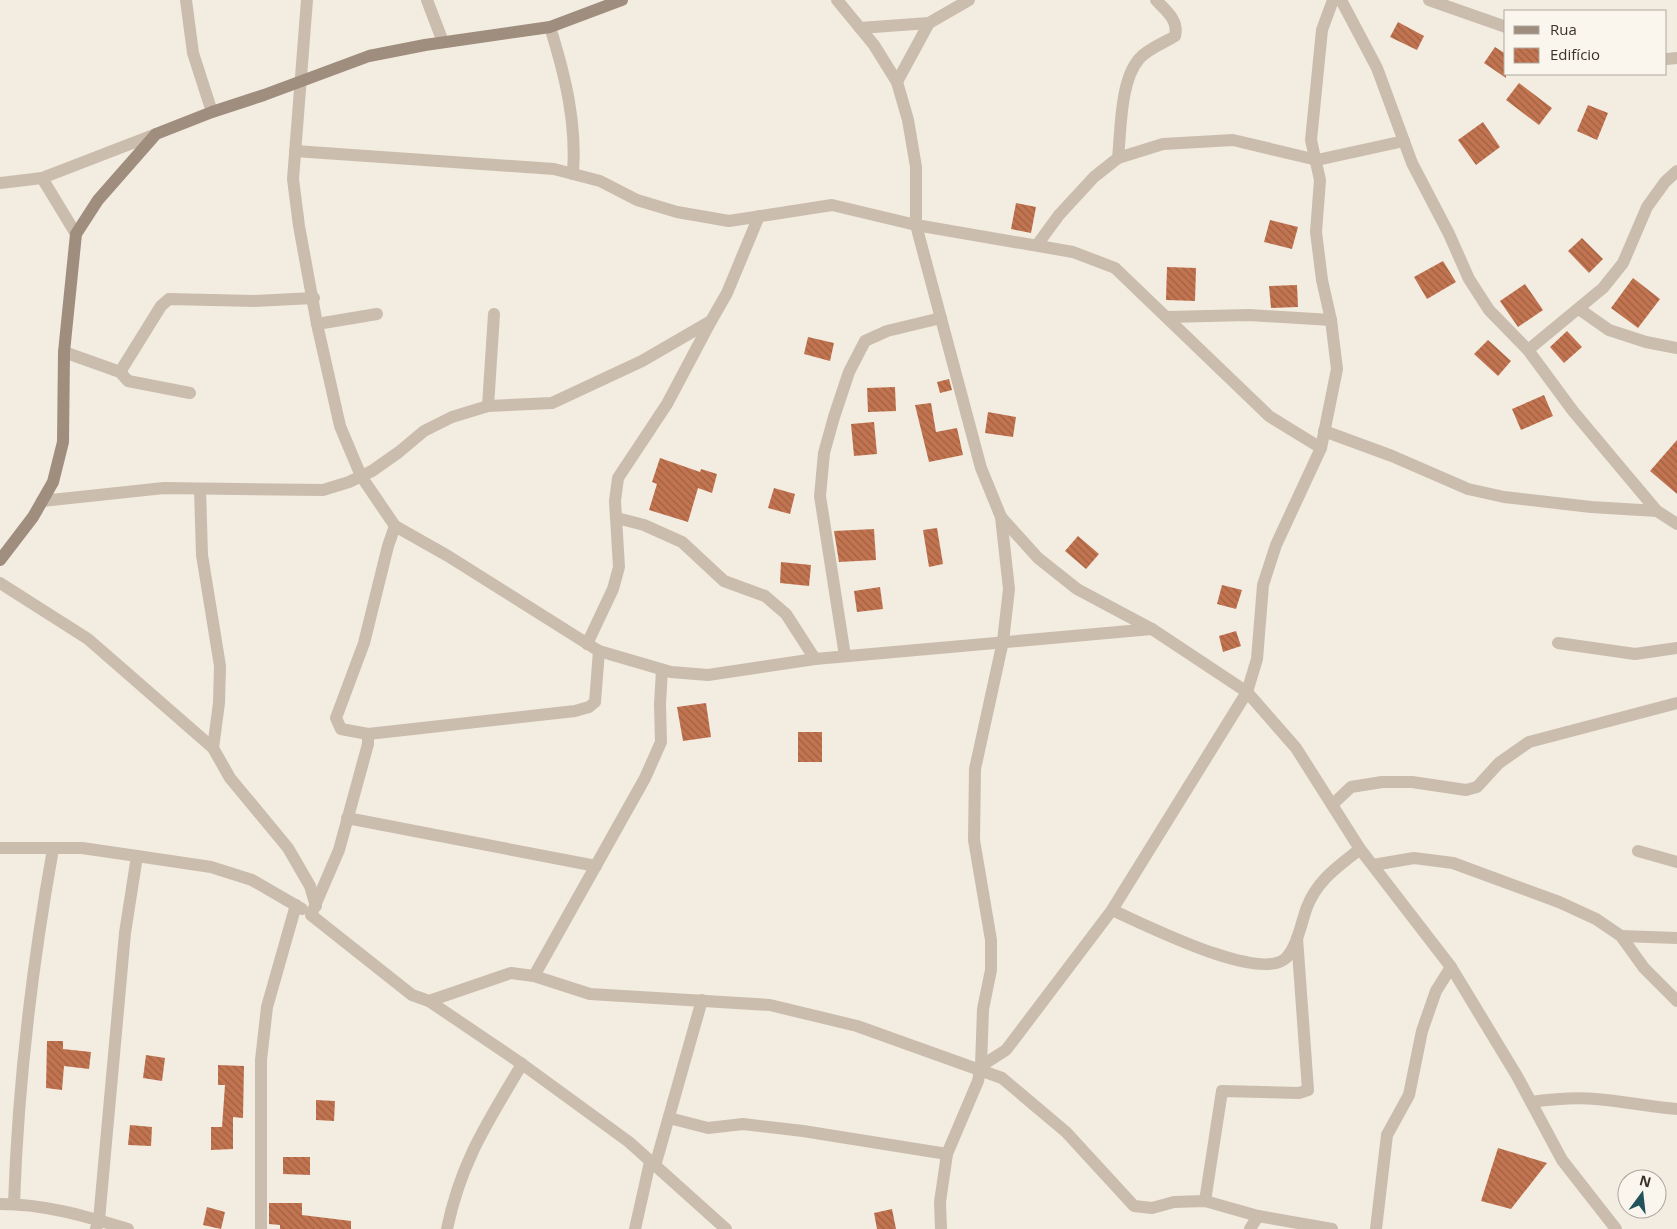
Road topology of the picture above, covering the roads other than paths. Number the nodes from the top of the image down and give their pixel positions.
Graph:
1 (186, 0) edge
2 (307, 0) edge
3 (427, 0) edge
4 (622, 0) edge
5 (837, 0) edge
6 (969, 0) edge
7 (1156, 0) edge
8 (1333, 0) edge
9 (1341, 0) edge
10 (1429, 0) edge
11 (929, 23) junction
12 (1504, 26) edge
13 (550, 27) junction
14 (860, 28) junction
15 (443, 42) junction
16 (300, 82) junction
17 (896, 82) junction
18 (212, 112) junction
19 (156, 134) junction
20 (1404, 141) junction
21 (295, 152) junction
22 (1118, 158) junction
23 (1317, 160) junction
24 (1677, 171) edge
25 (573, 174) junction
26 (42, 178) junction
27 (0, 183) edge
28 (759, 216) junction
29 (916, 225) junction
30 (76, 234) junction
31 (1037, 245) junction
32 (314, 298) junction
33 (1579, 308) junction
34 (377, 314) dead end
35 (494, 314) dead end
36 (941, 318) junction
37 (1167, 318) junction
38 (1331, 320) junction
39 (711, 321) junction
40 (317, 324) junction
41 (1677, 348) edge
42 (1528, 350) junction
43 (64, 352) junction
44 (120, 372) junction
45 (190, 393) dead end
46 (488, 406) junction
47 (1324, 432) junction
48 (1321, 448) junction
49 (361, 476) junction
50 (200, 489) junction
51 (42, 501) junction
52 (1658, 511) junction
53 (1001, 517) junction
54 (617, 518) junction
55 (1677, 524) edge
56 (395, 526) junction
57 (0, 560) edge
58 (0, 583) edge
59 (1152, 629) junction
60 (1003, 641) junction
61 (1558, 643) dead end
62 (587, 644) junction
63 (1677, 648) edge
64 (599, 652) junction
65 (845, 656) junction
66 (815, 659) junction
67 (662, 670) junction
68 (1247, 692) junction
69 (1677, 703) edge
70 (368, 734) junction
71 (213, 748) junction
72 (1333, 804) junction
73 (347, 818) junction
74 (0, 848) edge
75 (53, 849) junction
76 (1360, 849) junction
77 (1638, 851) dead end
78 (138, 856) junction
79 (1677, 862) edge
80 (1374, 865) junction
81 (596, 866) junction
82 (296, 905) junction
83 (313, 910) junction
84 (1112, 910) junction
85 (1621, 936) junction
86 (1297, 938) junction
87 (1677, 938) edge
88 (1452, 968) junction
89 (534, 976) junction
90 (702, 1000) junction
91 (429, 1001) junction
92 (1677, 1001) edge
93 (522, 1064) junction
94 (981, 1068) junction
95 (1531, 1102) junction
96 (1677, 1109) edge
97 (669, 1118) junction
98 (947, 1154) junction
99 (653, 1164) junction
100 (1205, 1201) junction
101 (0, 1204) edge
102 (14, 1204) junction
103 (1258, 1216) junction
104 (98, 1225) edge
105 (128, 1229) edge
106 (261, 1229) edge
107 (447, 1229) edge
108 (634, 1229) edge
109 (726, 1229) edge
110 (940, 1229) edge
111 (1250, 1229) edge
112 (1332, 1229) edge
113 (1376, 1229) edge
114 (1616, 1229) edge

1 - 18 street
2 - 16 street
3 - 15 street
4 - 13 street
5 - 14 street
6 - 11 street
7 - 22 street
8 - 23 street
9 - 20 street
10 - 12 street
11 - 14 street
11 - 17 street
13 - 15 street
13 - 25 street
14 - 17 street
15 - 16 street
16 - 18 street
16 - 21 street
17 - 29 street
18 - 19 street
19 - 26 street
19 - 30 street
20 - 23 street
20 - 42 street
21 - 25 street
21 - 32 street
22 - 23 street
22 - 31 street
23 - 38 street
24 - 33 street
25 - 28 street
26 - 27 street
26 - 30 street
28 - 29 street
28 - 39 street
29 - 31 street
29 - 36 street
30 - 43 street
31 - 37 street
32 - 40 street
32 - 44 street
33 - 41 street
33 - 42 street
34 - 40 street
35 - 46 street
36 - 53 street
36 - 65 street
37 - 38 street
37 - 48 street
38 - 47 street
39 - 46 street
39 - 54 street
40 - 49 street
42 - 52 street
43 - 44 street
43 - 51 street
44 - 45 street
46 - 49 street
47 - 48 street
47 - 52 street
48 - 68 street
49 - 50 street
49 - 56 street
50 - 51 street
50 - 71 street
51 - 57 street
52 - 55 street
53 - 59 street
53 - 60 street
54 - 62 street
54 - 66 street
56 - 62 street
56 - 70 street
58 - 71 street
59 - 60 street
59 - 68 street
60 - 65 street
60 - 94 street
61 - 63 street
62 - 64 street
64 - 67 street
64 - 70 street
65 - 66 street
66 - 67 street
67 - 81 street
68 - 72 street
68 - 84 street
69 - 72 street
70 - 73 street
71 - 83 street
72 - 76 street
73 - 81 street
73 - 83 street
74 - 75 street
75 - 78 street
75 - 102 street
76 - 80 street
76 - 86 street
77 - 79 street
78 - 82 street
78 - 104 street
80 - 85 street
80 - 88 street
81 - 89 street
82 - 83 street
82 - 106 street
83 - 91 street
84 - 86 street
84 - 94 street
85 - 87 street
85 - 92 street
86 - 100 street
88 - 95 street
88 - 113 street
89 - 90 street
89 - 91 street
90 - 94 street
90 - 97 street
91 - 93 street
93 - 99 street
93 - 107 street
94 - 98 street
94 - 100 street
95 - 96 street
95 - 114 street
97 - 98 street
97 - 99 street
98 - 110 street
99 - 108 street
99 - 109 street
100 - 103 street
101 - 102 street
102 - 104 street
103 - 111 street
103 - 112 street
104 - 105 street

